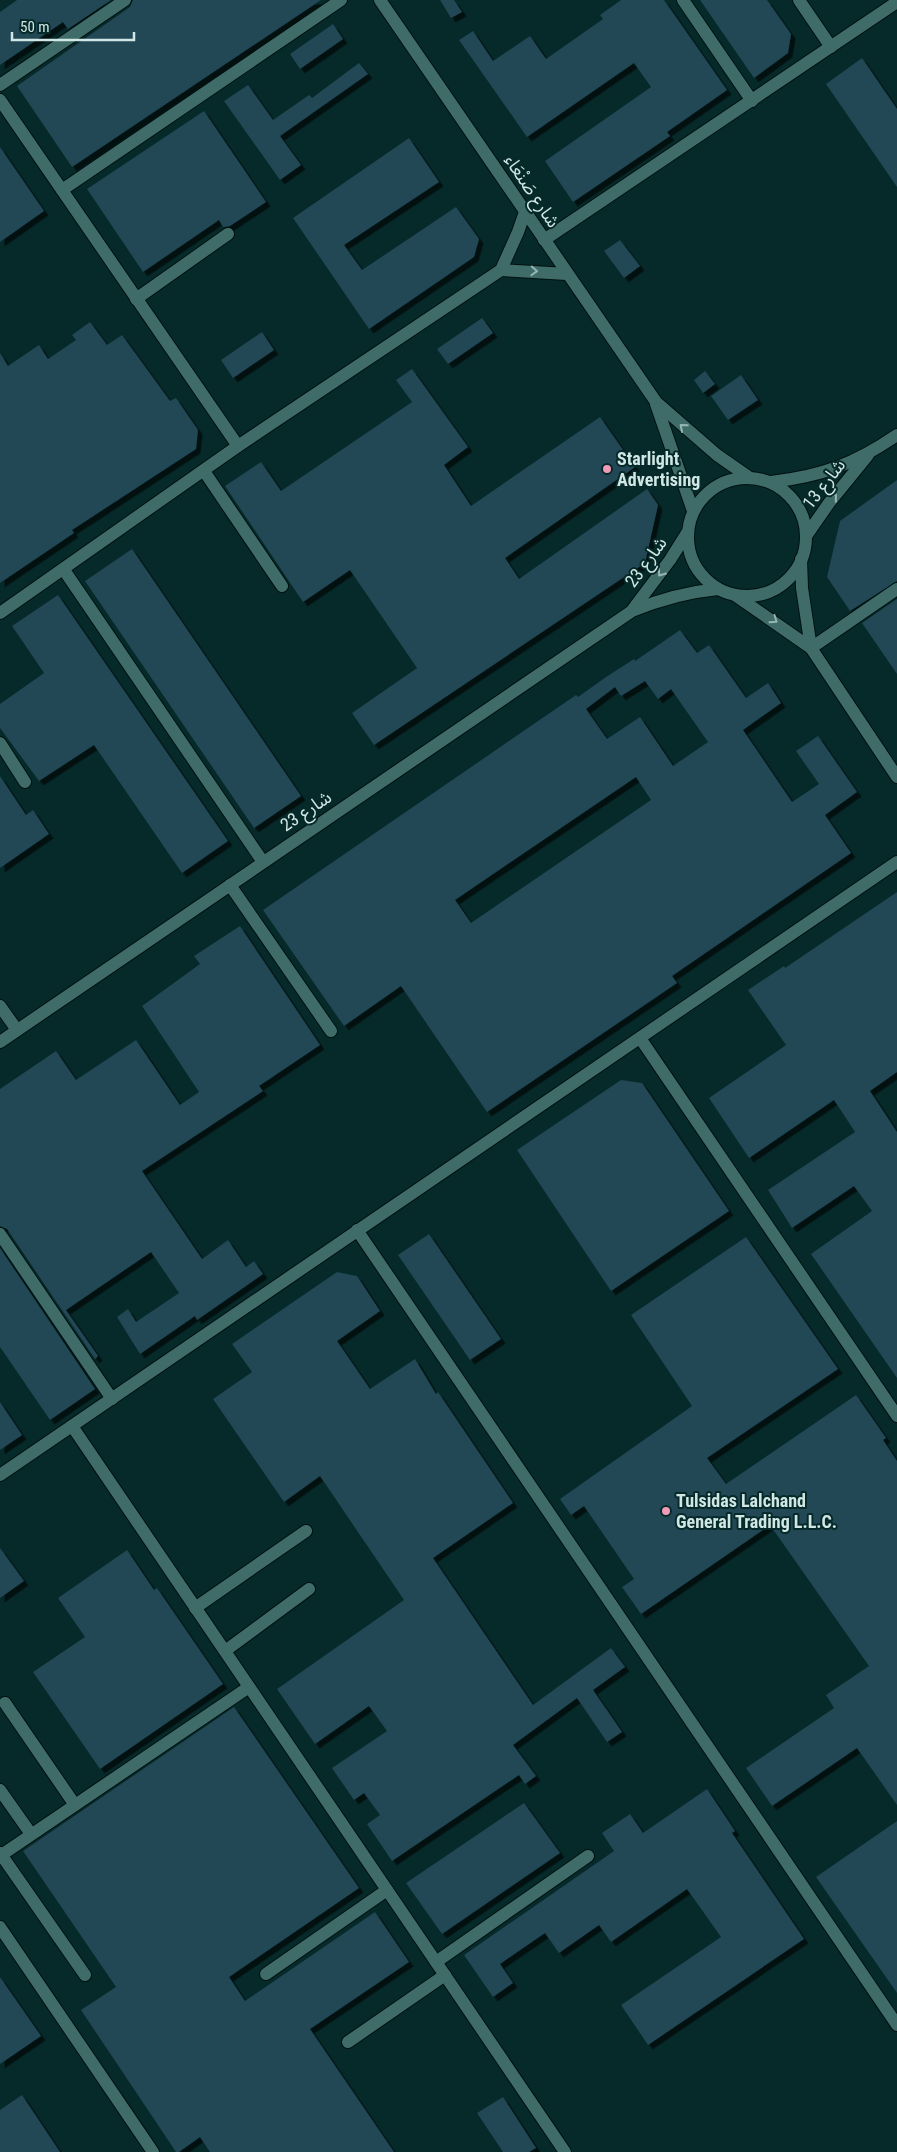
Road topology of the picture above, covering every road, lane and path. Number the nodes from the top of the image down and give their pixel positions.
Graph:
1 (125, 0) edge
2 (341, 0) edge
3 (380, 0) edge
4 (683, 0) edge
5 (799, 0) edge
6 (897, 2) edge
7 (831, 47) junction
8 (0, 85) edge
9 (0, 100) edge
10 (752, 101) junction
11 (62, 190) junction
12 (525, 212) junction
13 (228, 234) dead end
14 (544, 240) junction
15 (501, 270) junction
16 (567, 274) junction
17 (136, 299) junction
18 (656, 402) junction
19 (897, 435) edge
20 (238, 446) junction
21 (870, 454) junction
22 (204, 471) junction
23 (750, 478) junction
24 (771, 482) junction
25 (693, 511) junction
26 (688, 533) junction
27 (806, 536) junction
28 (801, 559) junction
29 (64, 570) junction
30 (282, 586) dead end
31 (718, 589) junction
32 (897, 589) edge
33 (736, 595) junction
34 (632, 610) junction
35 (0, 614) edge
36 (811, 648) junction
37 (0, 743) edge
38 (897, 777) edge
39 (25, 782) dead end
40 (263, 862) junction
41 (897, 862) edge
42 (230, 885) junction
43 (0, 1006) edge
44 (17, 1030) junction
45 (331, 1031) dead end
46 (640, 1038) junction
47 (0, 1042) edge
48 (357, 1230) junction
49 (0, 1234) edge
50 (112, 1399) junction
51 (897, 1416) edge
52 (72, 1426) junction
53 (0, 1476) edge
54 (306, 1531) dead end
55 (309, 1589) dead end
56 (196, 1608) junction
57 (225, 1651) junction
58 (249, 1687) junction
59 (6, 1703) dead end
60 (0, 1790) edge
61 (75, 1805) junction
62 (31, 1834) junction
63 (0, 1854) edge
64 (588, 1856) dead end
65 (387, 1890) junction
66 (0, 1927) edge
67 (436, 1962) junction
68 (266, 1974) dead end
69 (85, 1975) dead end
70 (445, 1975) junction
71 (897, 2025) edge
72 (348, 2042) dead end
73 (153, 2152) edge
74 (565, 2152) edge

1 - 8 street
2 - 11 street
3 - 12 street, شارع صَنْعَاء
4 - 10 street
5 - 7 street
6 - 7 street
7 - 10 street
9 - 11 street
10 - 14 street
11 - 17 street
12 - 14 street, شارع صَنْعَاء
12 - 15 street
13 - 17 street
14 - 16 street, شارع صَنْعَاء
15 -> 16 street
15 - 20 street
16 - 18 street, شارع صَنْعَاء
17 - 20 street
23 -> 18 street, شارع صَنْعَاء
18 - 25 street, شارع صَنْعَاء
19 - 21 street, شارع 13
20 - 22 street
21 - 24 street, شارع 13
27 -> 21 street, شارع 13
22 - 29 street
22 - 30 street
23 - 24 street
23 - 25 street
24 - 27 street
25 - 26 street
26 - 31 street
26 -> 34 street, شارع 23
27 - 28 street
28 - 33 street
28 - 36 street
29 - 35 street
29 - 40 street
31 - 33 street
31 - 34 street, شارع 23
32 - 36 street
33 -> 36 street
34 - 40 street, شارع 23
36 - 38 street
37 - 39 street
40 - 42 street, شارع 23
41 - 46 street
42 - 44 street, شارع 23
42 - 45 street
43 - 44 street
44 - 47 street, شارع 23
46 - 48 street
46 - 51 street
48 - 50 street
48 - 71 street
49 - 50 street
50 - 52 street
52 - 53 street
52 - 56 street
54 - 56 street
55 - 57 street
56 - 57 street
57 - 58 street
58 - 61 street
58 - 65 street
59 - 61 street
60 - 62 street
61 - 62 street
62 - 63 street
63 - 69 street
64 - 67 street
65 - 67 street
65 - 68 street
66 - 73 street
67 - 70 street
70 - 72 street
70 - 74 street

